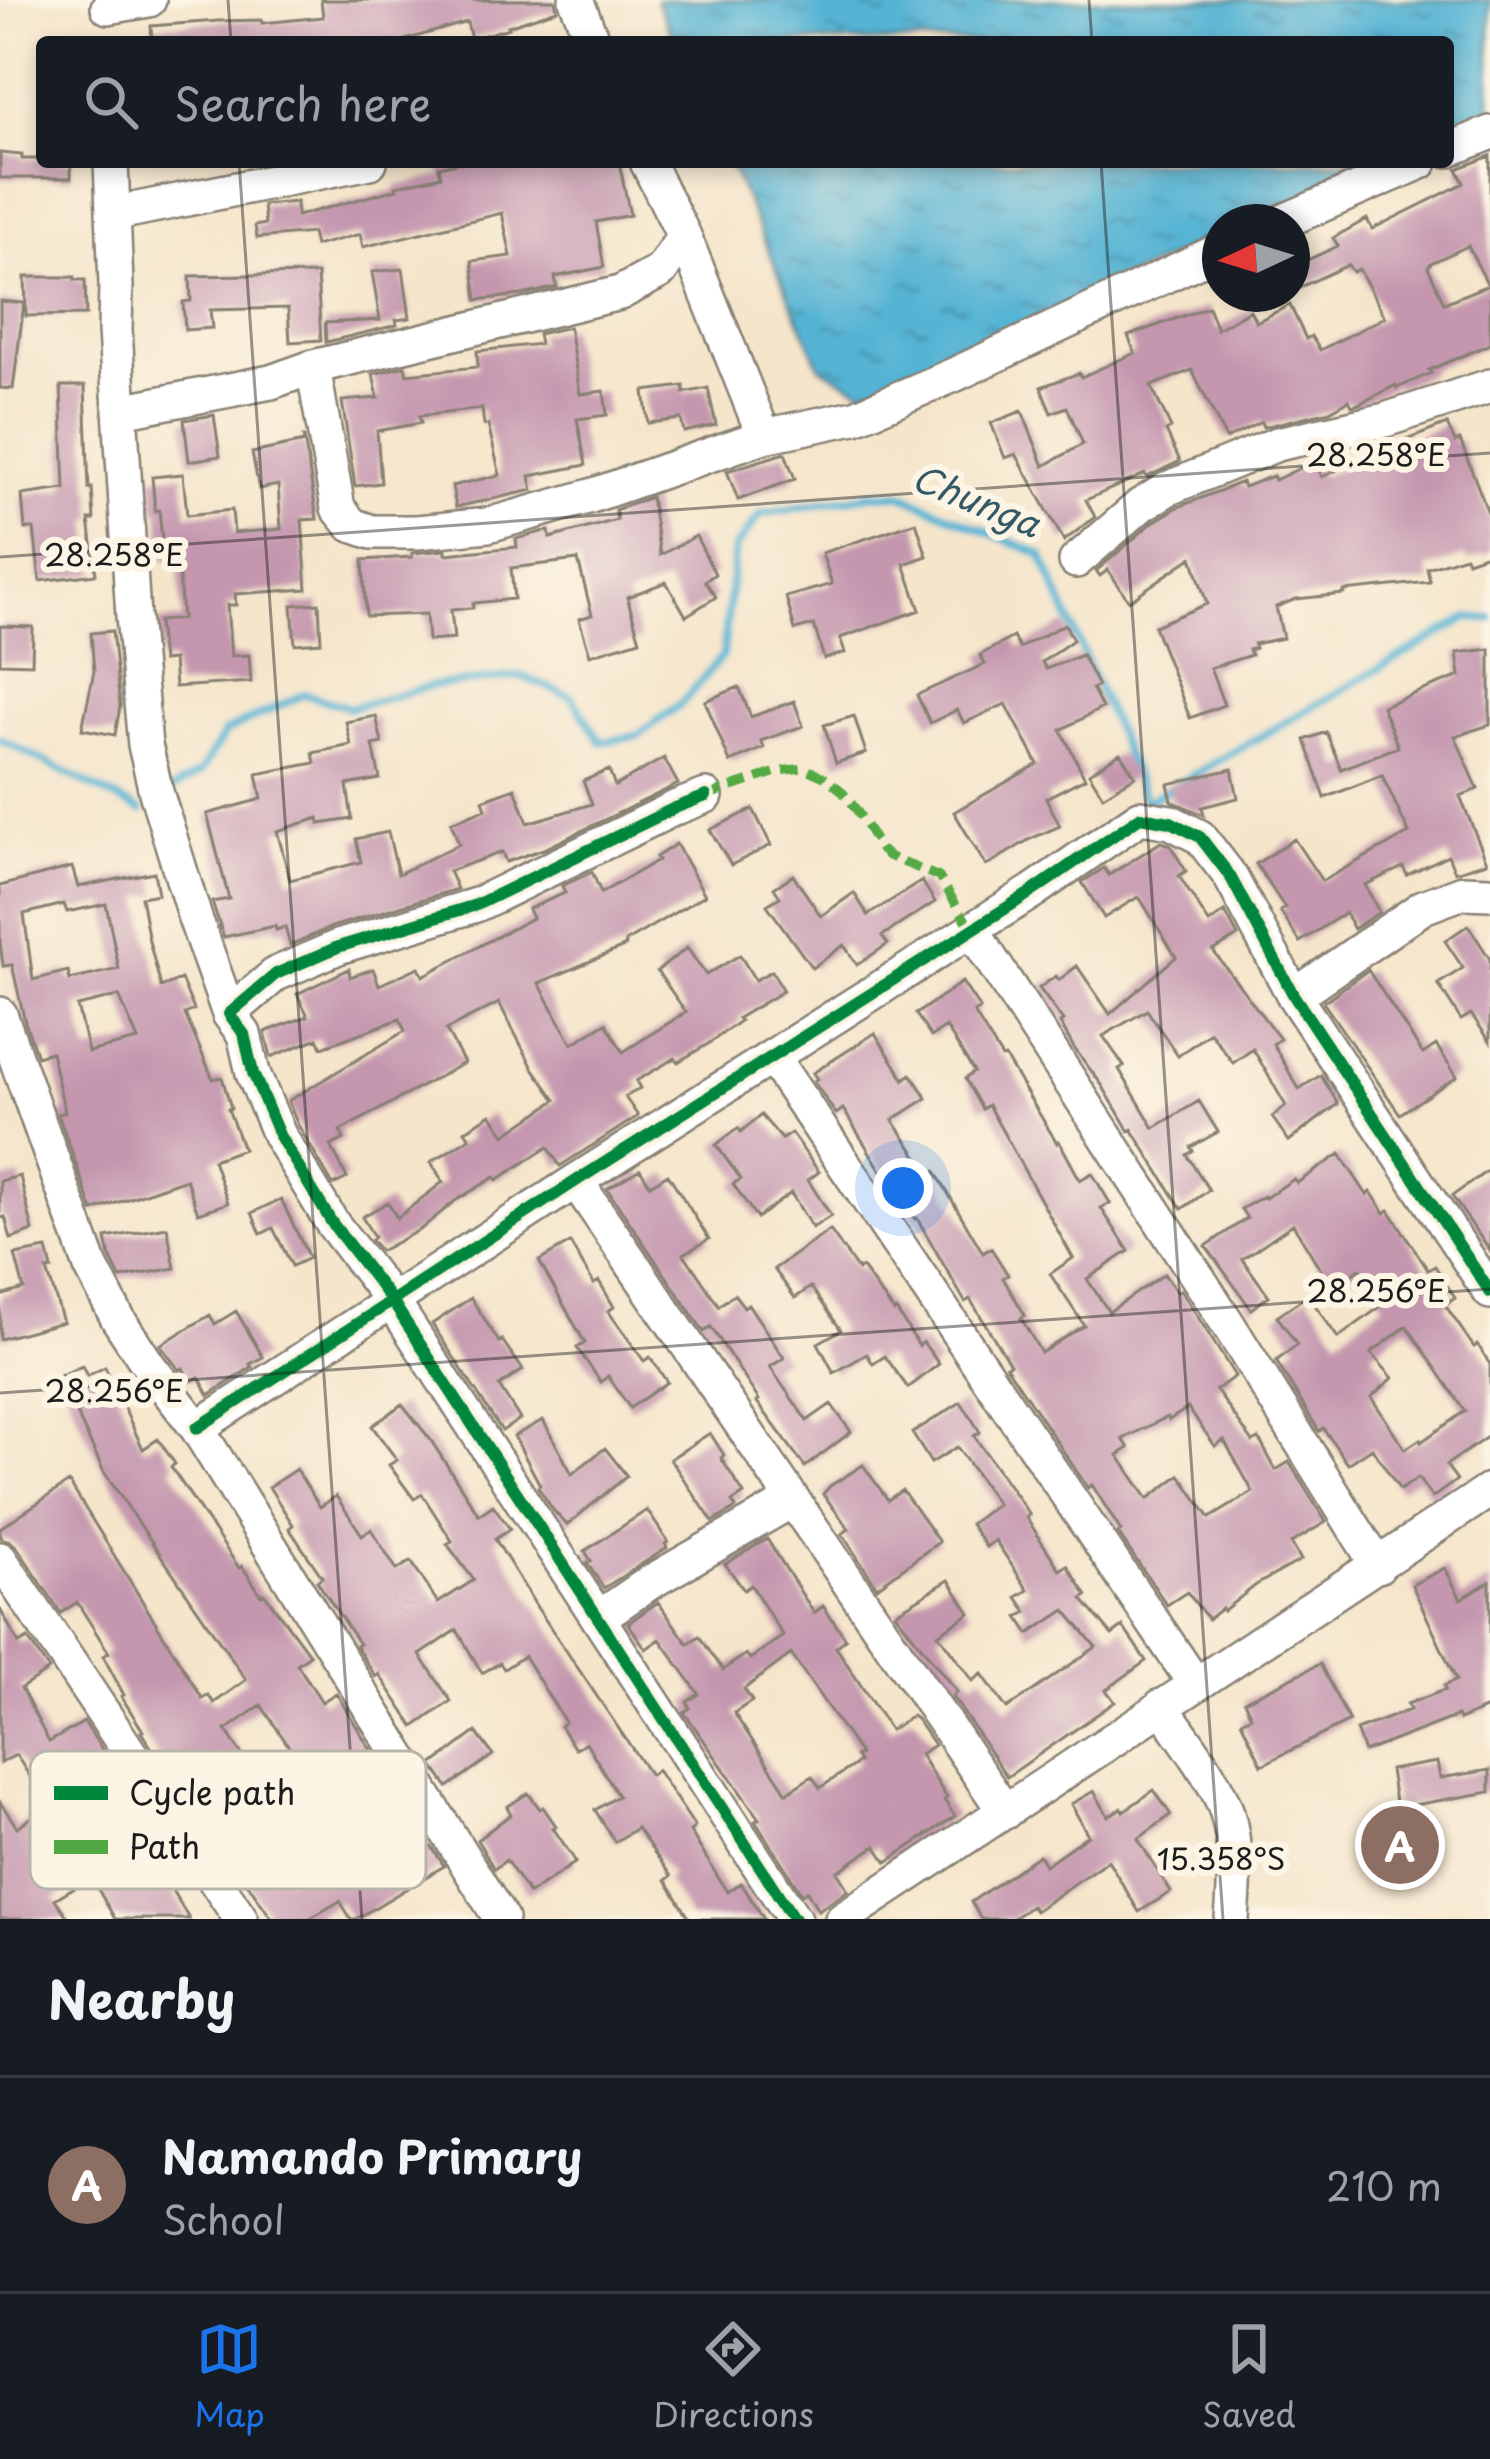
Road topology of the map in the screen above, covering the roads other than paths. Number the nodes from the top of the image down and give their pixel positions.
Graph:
1 (149, 0) edge
2 (576, 0) edge
3 (108, 4) edge
4 (109, 36) edge
5 (591, 36) edge
6 (1490, 133) edge
7 (1454, 148) edge
8 (112, 168) edge
9 (340, 168) edge
10 (650, 168) edge
11 (1407, 168) edge
12 (1310, 210) edge
13 (113, 214) junction
14 (684, 236) junction
15 (1202, 258) edge
16 (313, 367) junction
17 (1490, 386) edge
18 (121, 411) junction
19 (764, 436) junction
20 (1076, 561) dead end
21 (706, 796) dead end
22 (1490, 893) edge
23 (972, 930) junction
24 (1294, 996) junction
25 (0, 1014) edge
26 (229, 1014) junction
27 (772, 1057) junction
28 (576, 1181) junction
29 (1490, 1292) edge
30 (392, 1301) junction
31 (197, 1428) junction
32 (1490, 1490) edge
33 (793, 1500) junction
34 (0, 1560) edge
35 (1378, 1566) junction
36 (598, 1618) junction
37 (1195, 1684) junction
38 (1161, 1706) junction
39 (128, 1751) edge
40 (397, 1751) edge
41 (426, 1798) edge
42 (1005, 1812) junction
43 (221, 1889) edge
44 (241, 1919) edge
45 (501, 1919) edge
46 (794, 1919) edge
47 (842, 1919) edge
48 (1232, 1919) edge

1 - 3 street
2 - 5 street
3 - 4 street
6 - 7 street
8 - 13 street
9 - 13 street
10 - 14 street
11 - 12 street
13 - 18 street
14 - 16 street
14 - 19 street
15 - 19 street
16 - 18 street
16 - 19 street
17 - 20 street
18 - 26 street
21 - 26 street
22 - 24 street
23 - 24 street
23 - 27 street
23 - 35 street
24 - 29 street
25 - 31 street
26 - 30 street
27 - 28 street
27 - 37 street
28 - 30 street
28 - 33 street
30 - 31 street
30 - 36 street
31 - 40 street
32 - 35 street
33 - 36 street
33 - 42 street
34 - 39 street
35 - 37 street
36 - 46 street
37 - 38 street
38 - 42 street
38 - 48 street
41 - 45 street
42 - 47 street
43 - 44 street

